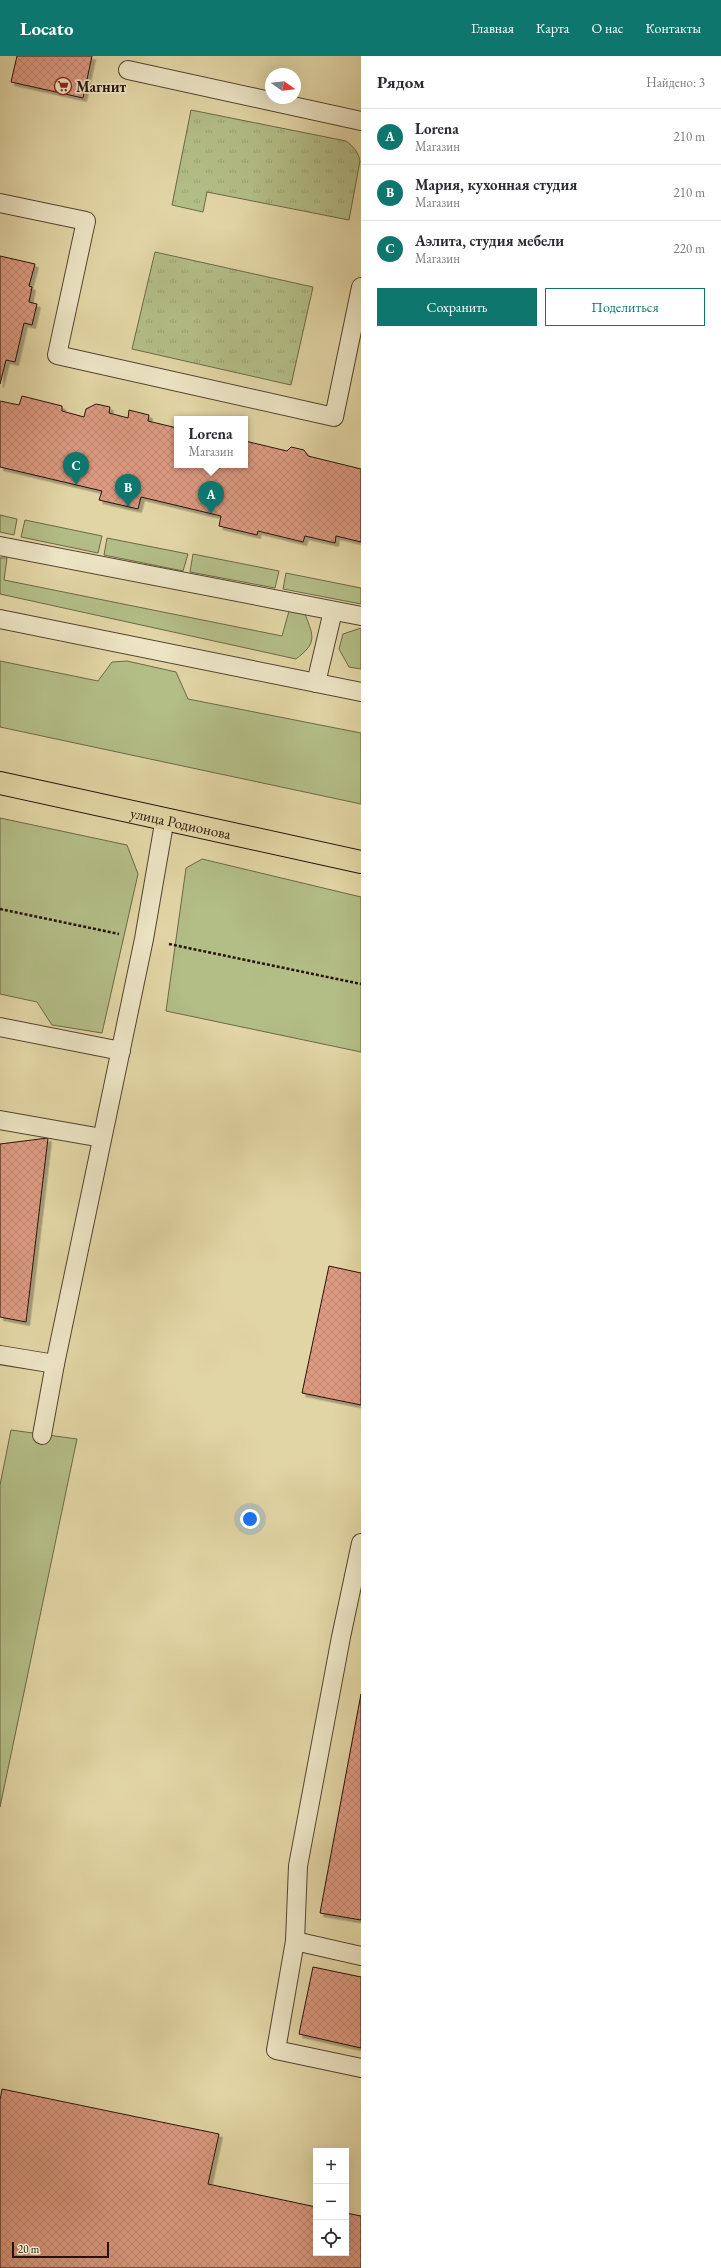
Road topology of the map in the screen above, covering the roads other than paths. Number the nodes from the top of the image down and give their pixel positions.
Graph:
1 (128, 70) dead end
2 (361, 121) edge
3 (0, 203) edge
4 (361, 287) edge
5 (0, 546) edge
6 (333, 611) junction
7 (361, 616) edge
8 (0, 620) edge
9 (316, 683) junction
10 (361, 692) edge
11 (0, 783) edge
12 (165, 818) junction
13 (361, 862) edge
14 (0, 1027) edge
15 (121, 1050) junction
16 (0, 1120) edge
17 (102, 1138) junction
18 (0, 1355) edge
19 (55, 1364) junction
20 (42, 1434) dead end
21 (361, 1544) edge
22 (295, 1941) junction
23 (361, 1956) edge
24 (361, 2068) edge

1 - 2 lane
3 - 4 lane
5 - 6 lane
6 - 7 lane
6 - 9 lane
8 - 9 lane
9 - 10 lane
11 - 12 main road, улица Родионова
12 - 13 main road, улица Родионова
12 - 15 lane
14 - 15 lane
15 - 17 lane
16 - 17 lane
17 - 19 lane
18 - 19 lane
19 - 20 lane
21 - 22 lane
22 - 23 lane
22 - 24 lane

